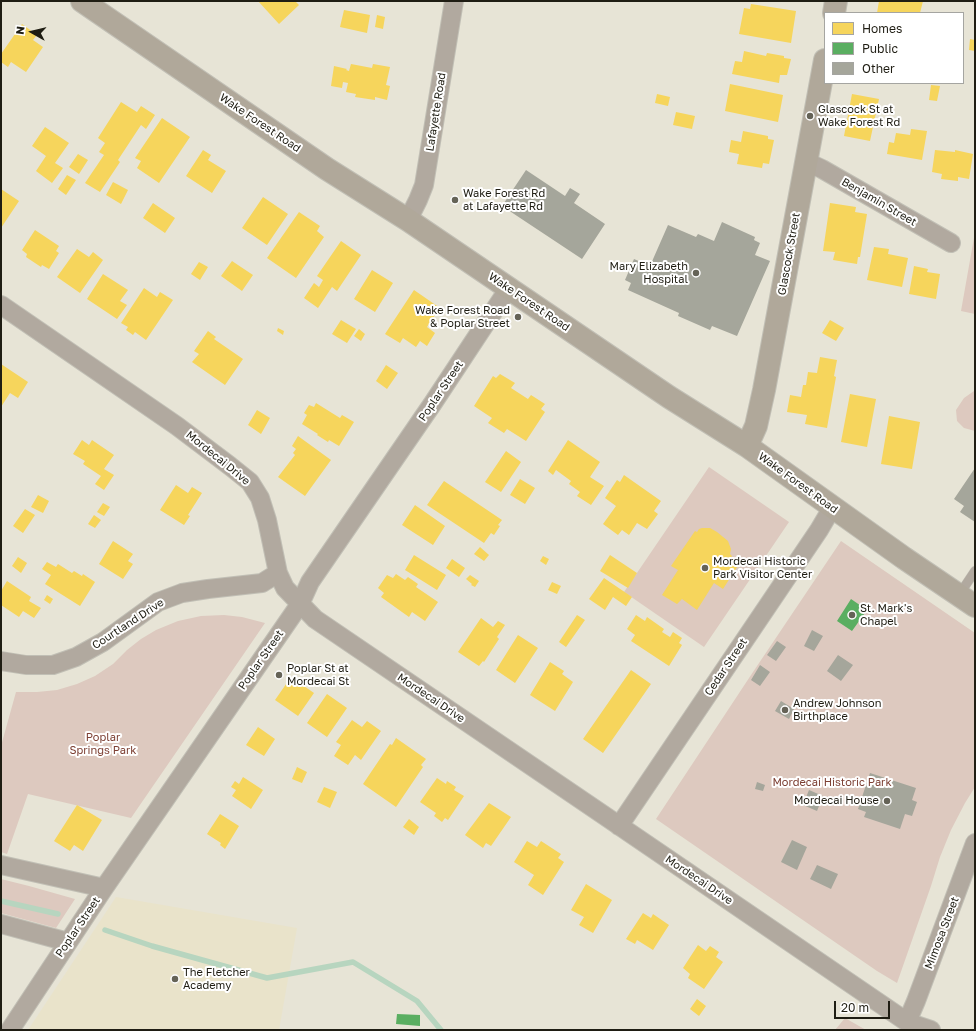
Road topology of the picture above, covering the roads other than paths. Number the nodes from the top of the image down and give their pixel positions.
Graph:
1 (454, 1) edge
2 (836, 1) edge
3 (84, 2) edge
4 (834, 12) edge
5 (824, 66) edge
6 (807, 162) junction
7 (408, 220) junction
8 (951, 243) dead end
9 (509, 288) junction
10 (1, 305) edge
11 (746, 446) junction
12 (832, 508) junction
13 (975, 571) edge
14 (278, 573) junction
15 (967, 600) edge
16 (300, 604) junction
17 (1, 660) edge
18 (619, 826) junction
19 (975, 843) edge
20 (1, 865) edge
21 (104, 888) junction
22 (1, 924) edge
23 (68, 942) junction
24 (907, 1022) junction
25 (10, 1030) edge
26 (931, 1030) edge

1 - 7 street, Lafayette Road
2 - 4 main road
3 - 7 main road, Wake Forest Road
5 - 6 main road, Glascock Street
6 - 8 street, Benjamin Street
6 - 11 main road, Glascock Street
7 - 9 main road, Wake Forest Road
9 - 11 main road, Wake Forest Road
9 - 16 street, Poplar Street
10 - 14 street, Mordecai Drive
11 - 12 main road, Wake Forest Road
12 - 15 main road, Wake Forest Road
12 - 18 street, Cedar Street
13 - 15 lane
14 - 16 street, Mordecai Drive
14 - 17 street, Courtland Drive
16 - 18 street, Mordecai Drive
16 - 21 street, Poplar Street
18 - 24 street, Mordecai Drive
19 - 24 street, Mimosa Street
20 - 21 street
21 - 23 street, Poplar Street
22 - 23 street
23 - 25 street, Poplar Street
24 - 26 street, Mordecai Drive

